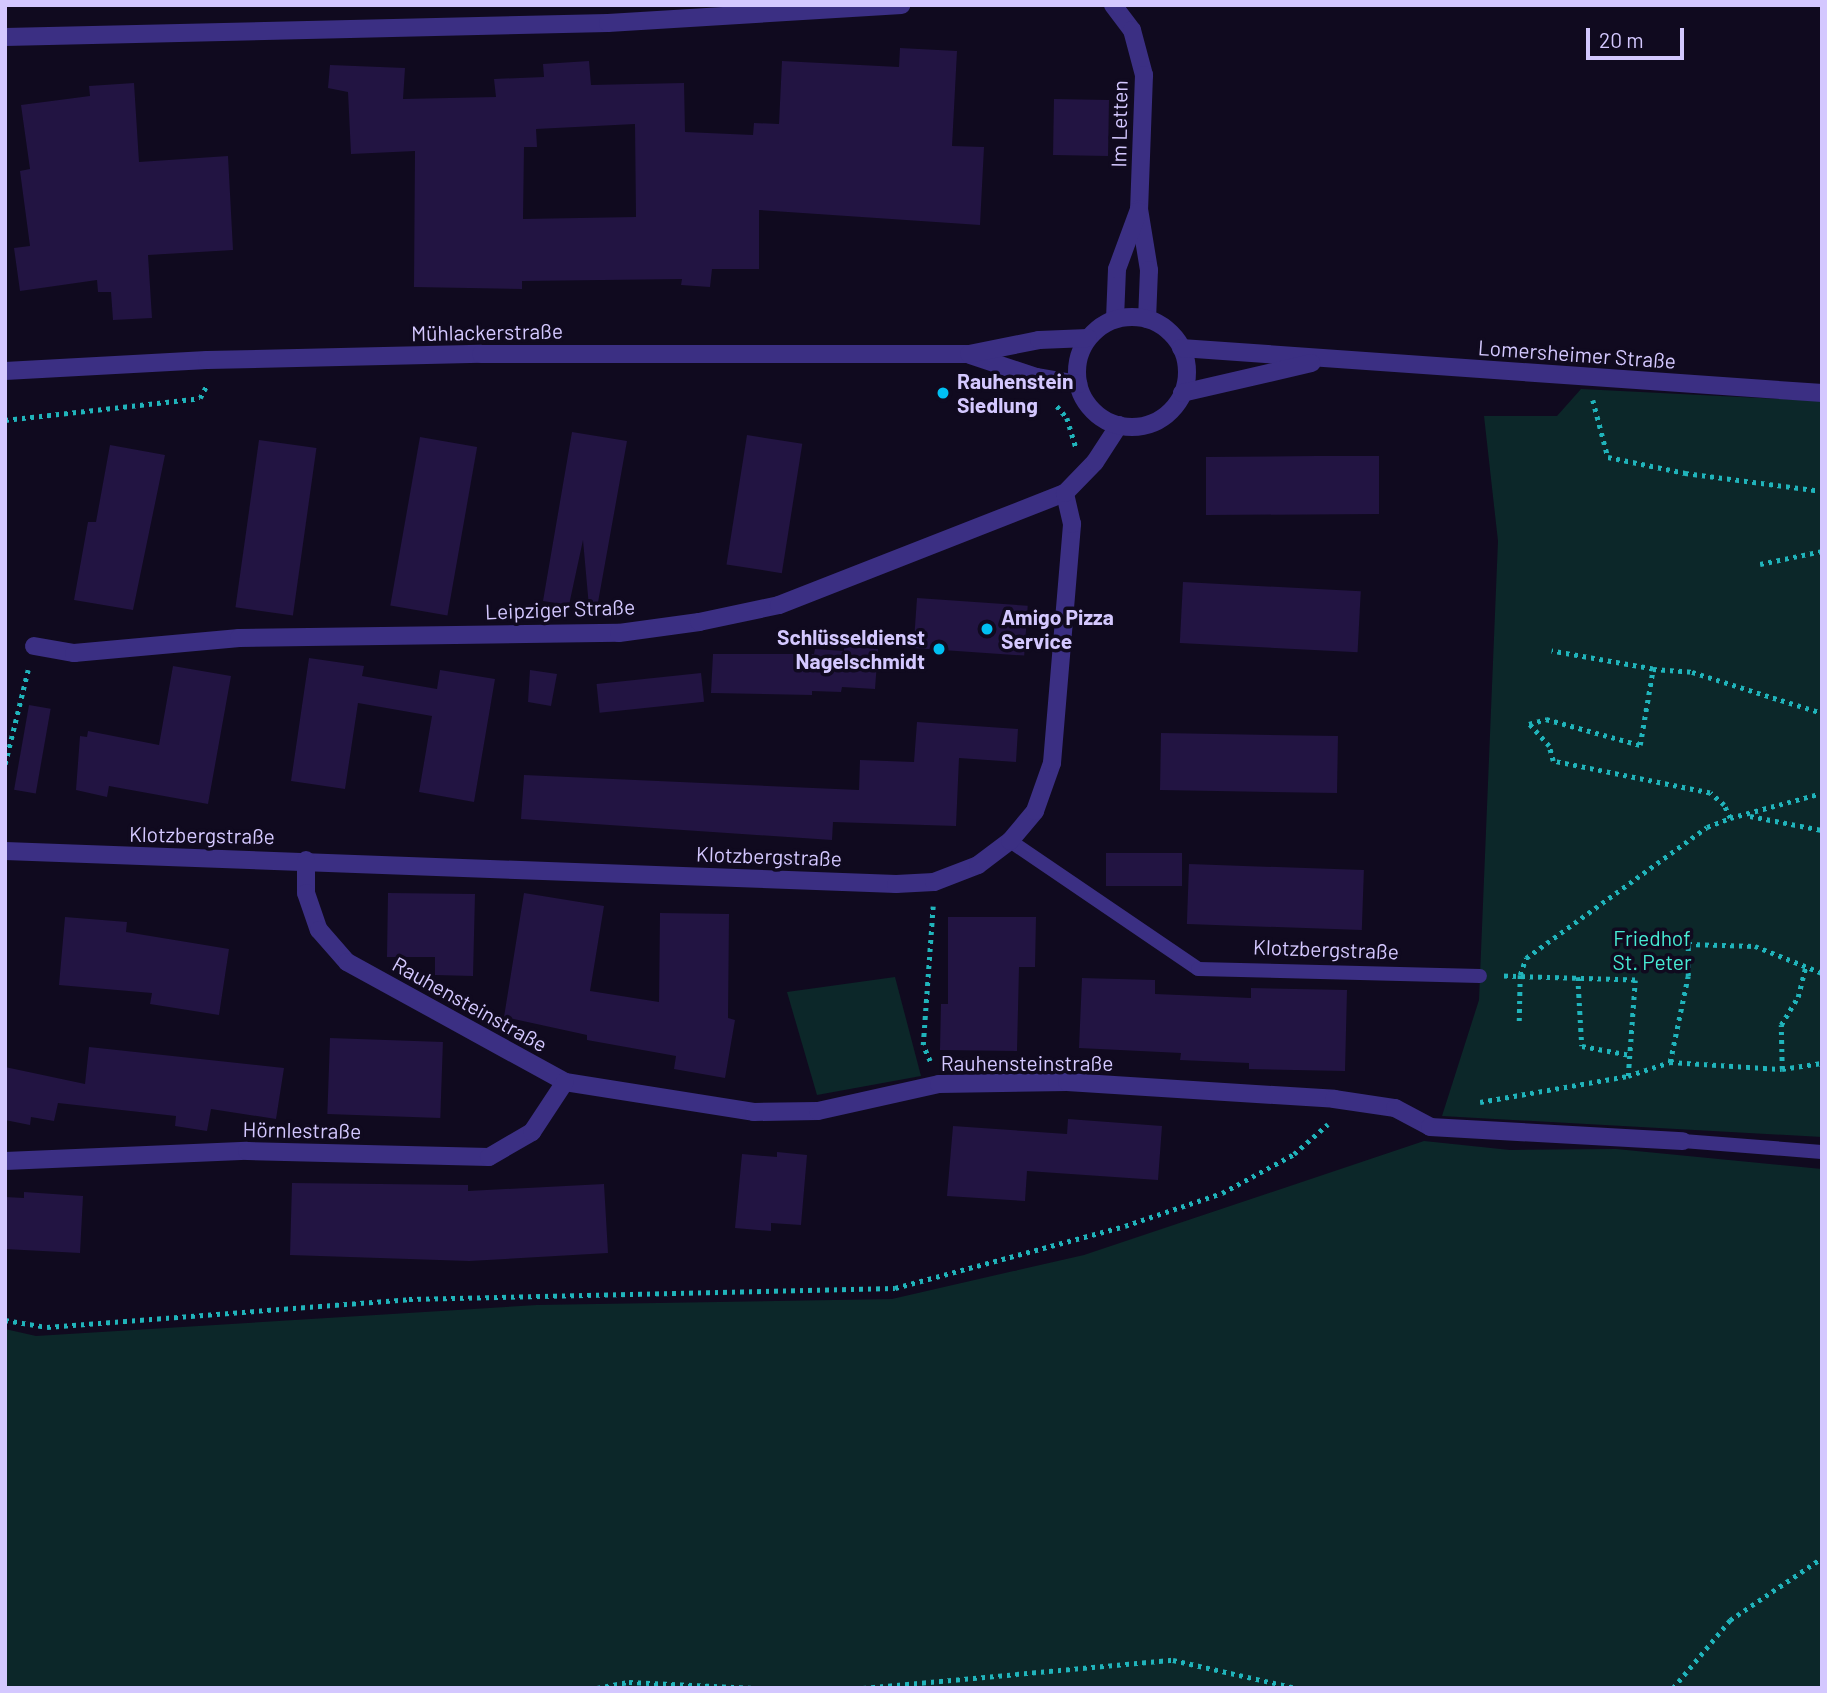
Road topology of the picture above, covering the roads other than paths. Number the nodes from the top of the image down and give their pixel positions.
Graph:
1 (901, 5) edge
2 (1113, 5) edge
3 (5, 37) edge
4 (1139, 209) junction
5 (1115, 319) junction
6 (1147, 319) junction
7 (1088, 338) junction
8 (1181, 348) junction
9 (969, 354) junction
10 (1329, 360) junction
11 (5, 371) edge
12 (1078, 384) junction
13 (1182, 393) junction
14 (1822, 393) edge
15 (1119, 425) junction
16 (1065, 493) junction
17 (34, 646) road end
18 (1010, 841) junction
19 (5, 850) edge
20 (306, 860) junction
21 (1480, 976) road end
22 (565, 1082) junction
23 (1683, 1141) joint
24 (1822, 1152) edge
25 (5, 1161) edge

1 - 3 street
2 - 4 street, Im Letten
4 - 5 street, Im Letten
4 - 6 street, Im Letten
5 - 6 street
5 - 7 street
6 - 8 street
7 - 9 street, Mühlackerstraße
7 - 12 street
8 - 10 street, Lomersheimer Straße
8 - 13 street
9 - 11 street, Mühlackerstraße
9 - 12 street, Mühlackerstraße
10 - 13 street, Lomersheimer Straße
10 - 14 street, Lomersheimer Straße
12 - 15 street
13 - 15 street
15 - 16 street
16 - 17 street, Leipziger Straße
16 - 18 street
18 - 20 street, Klotzbergstraße
18 - 21 lane, Klotzbergstraße
19 - 20 street, Klotzbergstraße
20 - 22 street, Rauhensteinstraße
22 - 23 street, Rauhensteinstraße
22 - 25 street, Hörnlestraße
23 - 24 lane

